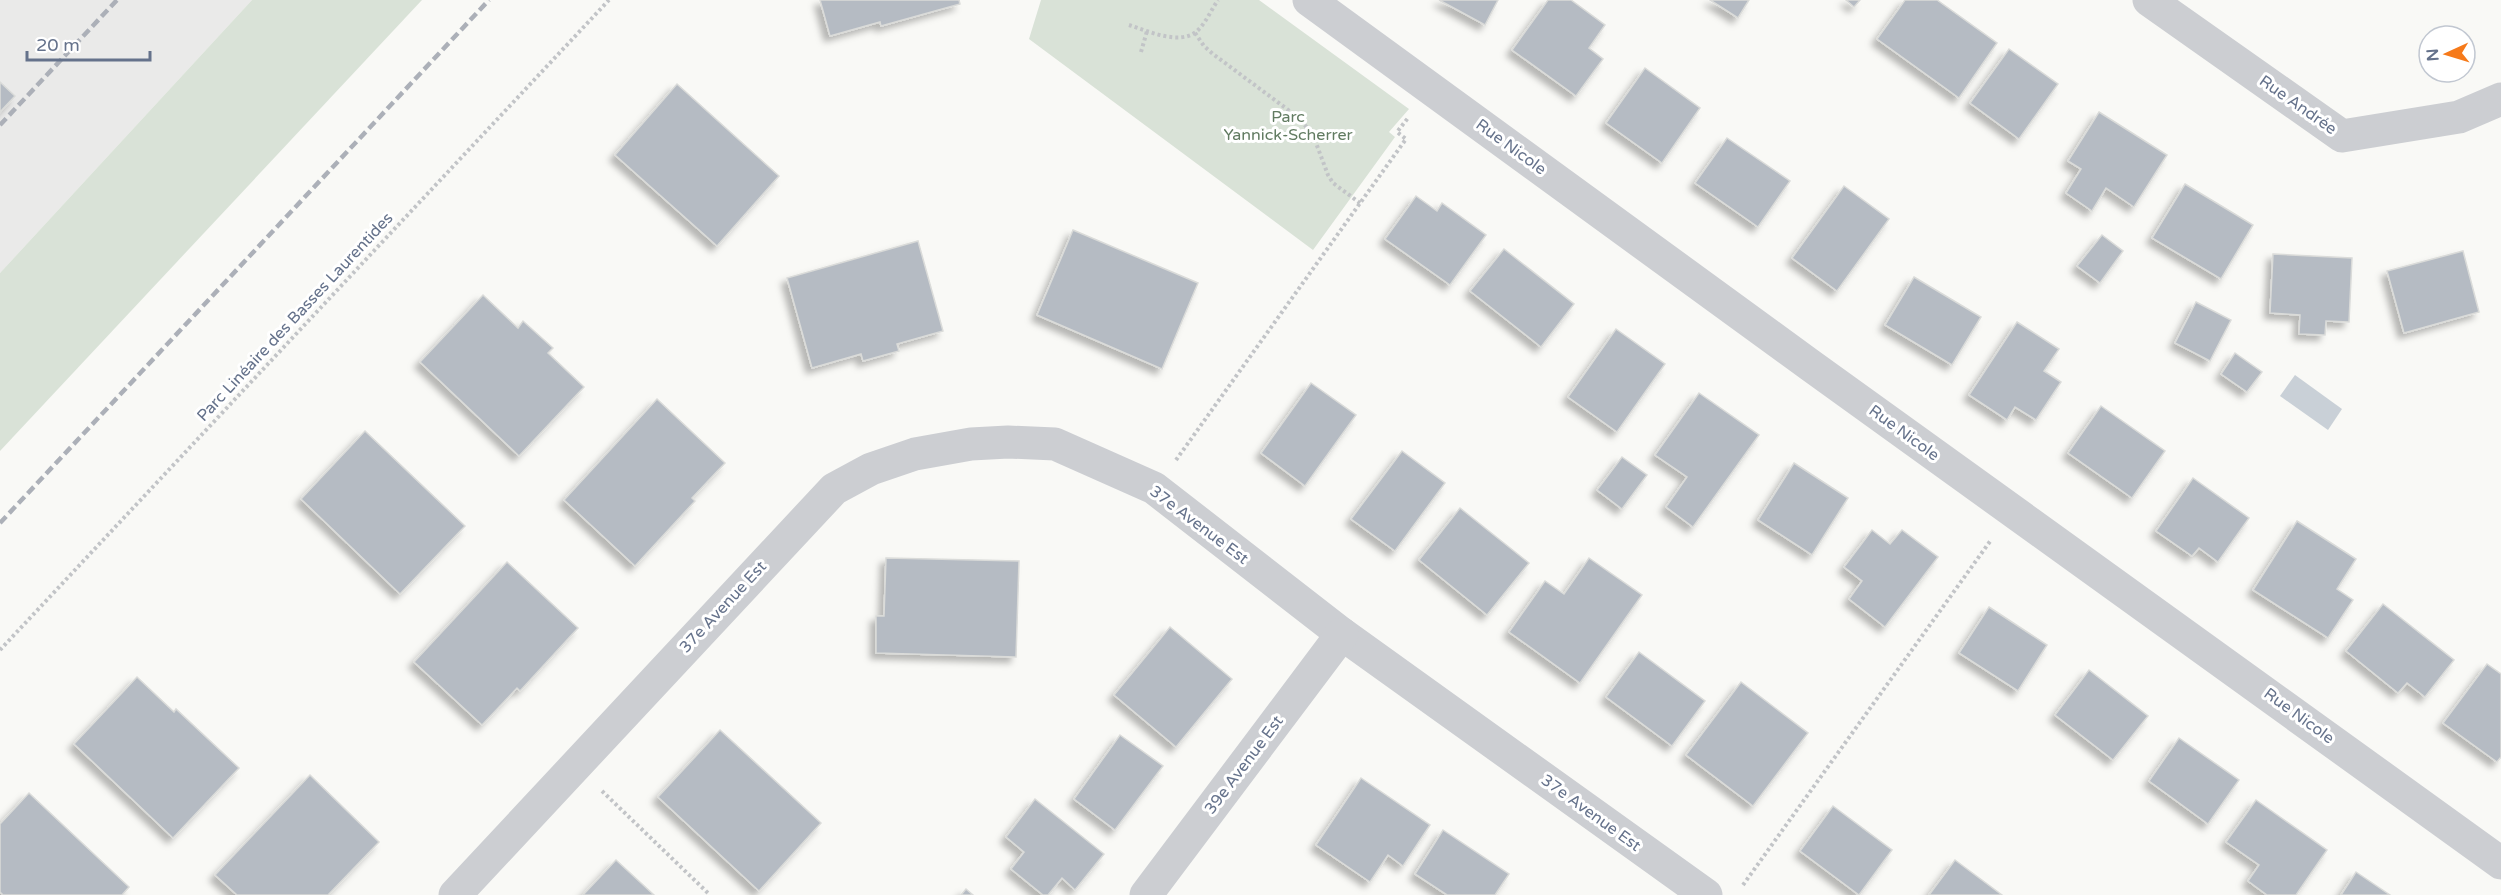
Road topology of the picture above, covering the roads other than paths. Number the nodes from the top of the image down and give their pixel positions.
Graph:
1 (1309, 0) edge
2 (2149, 0) edge
3 (2501, 99) edge
4 (1342, 634) junction
5 (2501, 863) edge
6 (455, 895) edge
7 (1146, 895) edge
8 (1706, 895) edge

1 - 5 street, Rue Nicole
2 - 3 street, Rue Andrée
4 - 6 street, 37e Avenue Est
4 - 7 street, 39e Avenue Est
4 - 8 street, 37e Avenue Est

